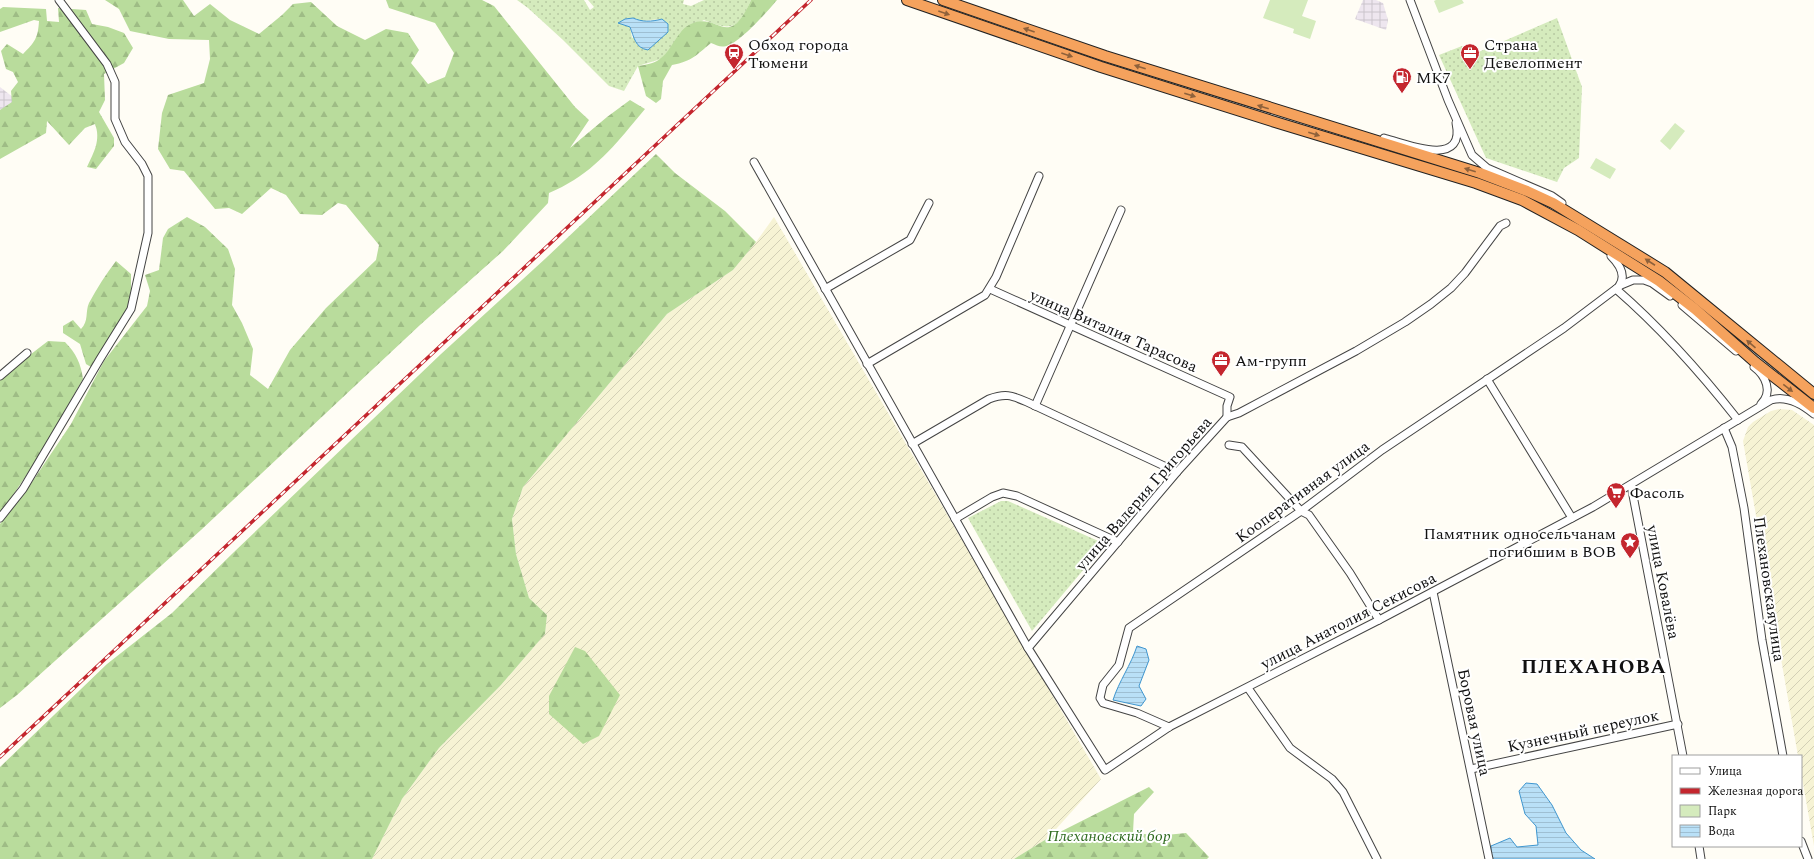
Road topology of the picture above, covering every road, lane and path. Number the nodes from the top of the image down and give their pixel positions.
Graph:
1 (59, 0) edge
2 (907, 0) edge
3 (943, 0) edge
4 (1410, 0) edge
5 (1455, 117) junction
6 (1354, 134) junction
7 (754, 162) dead end
8 (1039, 176) dead end
9 (1476, 183) junction
10 (929, 203) dead end
11 (1121, 210) dead end
12 (1582, 219) junction
13 (1506, 223) dead end
14 (1611, 256) junction
15 (1652, 283) junction
16 (825, 289) junction
17 (1616, 289) junction
18 (990, 290) junction
19 (1711, 324) junction
20 (1070, 325) junction
21 (1729, 346) junction
22 (27, 353) dead end
23 (1755, 362) junction
24 (867, 364) junction
25 (0, 376) edge
26 (1487, 379) junction
27 (1814, 394) edge
28 (1035, 406) junction
29 (1814, 408) edge
30 (1750, 413) junction
31 (1814, 414) edge
32 (1227, 417) junction
33 (1738, 420) junction
34 (1724, 428) junction
35 (912, 444) junction
36 (1230, 445) dead end
37 (1177, 472) junction
38 (1631, 485) junction
39 (1301, 511) junction
40 (0, 518) edge
41 (955, 518) junction
42 (1572, 518) junction
43 (1118, 542) junction
44 (1433, 592) junction
45 (1379, 620) junction
46 (1028, 648) junction
47 (1248, 688) junction
48 (1678, 724) junction
49 (1169, 727) junction
50 (1683, 755) edge
51 (1783, 755) edge
52 (1471, 769) junction
53 (1802, 844) edge
54 (1699, 847) edge
55 (1377, 859) edge
56 (1489, 859) edge
57 (1701, 859) edge
58 (1808, 859) edge

1 - 40 street
2 -> 9 highway
6 -> 3 highway
4 - 5 street
5 - 6 street
5 - 12 street
12 -> 6 highway
7 - 16 street
8 - 18 street
9 - 14 street
9 - 19 highway
10 - 16 street
11 - 20 street
27 -> 12 highway
13 - 32 street, улица Валерия Григорьева
14 - 15 street
14 - 17 street
15 - 17 street, Кооперативная улица
15 - 21 street
16 - 24 street
17 - 26 street, Кооперативная улица
17 - 33 street
18 - 20 street, улица Виталия Тарасова
18 - 24 street
19 - 21 street
19 - 23 highway
20 - 28 street
20 - 32 street, улица Виталия Тарасова
21 - 23 street
21 - 30 street
22 - 25 street
23 -> 29 highway
24 - 35 street
26 - 39 street, Кооперативная улица
26 - 42 street
28 - 35 street
28 - 37 street
30 - 31 street
30 - 33 street, улица Анатолия Секисова
32 - 37 street, улица Валерия Григорьева
33 - 34 street, улица Анатолия Секисова
34 - 38 street, улица Анатолия Секисова
34 - 51 street, Плехановскаяулица
35 - 41 street
36 - 39 street
37 - 43 street, улица Валерия Григорьева
38 - 42 street, улица Анатолия Секисова
38 - 48 street, улица Ковалёва
39 - 45 street
39 - 49 street, Кооперативная улица
41 - 43 street
41 - 46 street
42 - 44 street, улица Анатолия Секисова
43 - 46 street, улица Валерия Григорьева
44 - 45 street, улица Анатолия Секисова
44 - 52 street, Боровая улица
45 - 47 street, улица Анатолия Секисова
46 - 49 street, улица Анатолия Секисова
47 - 49 street, улица Анатолия Секисова
47 - 55 street
48 - 50 street, улица Ковалёва
48 - 52 street, Кузнечный переулок
52 - 56 street, Боровая улица
53 - 58 street
54 - 57 street

